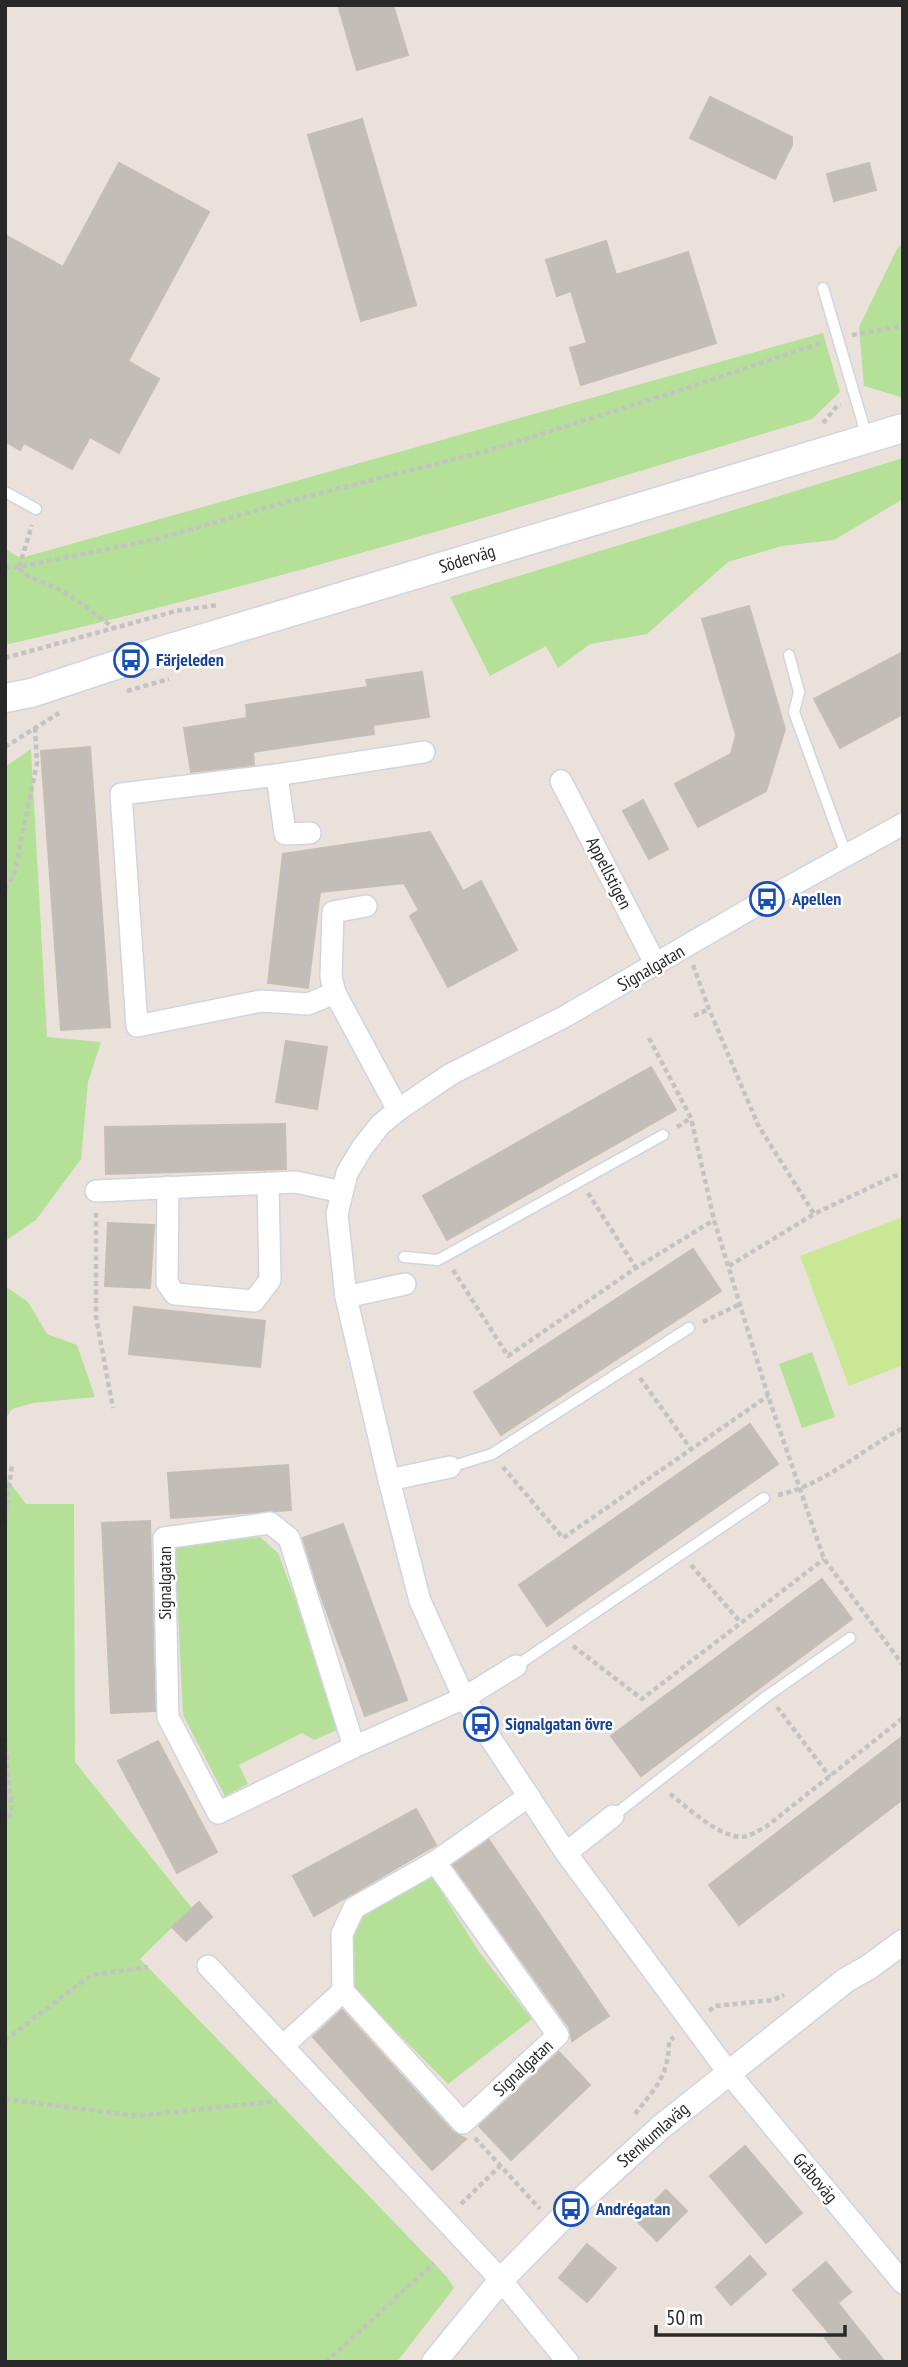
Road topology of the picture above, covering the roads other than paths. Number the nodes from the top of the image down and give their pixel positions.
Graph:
1 (823, 288) dead end
2 (903, 428) edge
3 (868, 439) junction
4 (5, 492) edge
5 (36, 509) road end
6 (789, 655) dead end
7 (18, 695) edge
8 (5, 709) edge
9 (424, 752) dead end
10 (277, 775) junction
11 (561, 781) dead end
12 (903, 824) edge
13 (310, 833) dead end
14 (847, 857) junction
15 (366, 906) dead end
16 (656, 965) junction
17 (335, 993) junction
18 (398, 1110) junction
19 (663, 1135) dead end
20 (268, 1183) junction
21 (168, 1187) junction
22 (96, 1191) road end
23 (342, 1192) junction
24 (404, 1257) dead end
25 (405, 1284) dead end
26 (346, 1297) junction
27 (689, 1328) road end
28 (450, 1467) joint
29 (389, 1480) junction
30 (764, 1499) dead end
31 (850, 1638) dead end
32 (516, 1666) joint
33 (464, 1698) junction
34 (354, 1747) junction
35 (529, 1796) junction
36 (613, 1816) joint
37 (566, 1853) junction
38 (435, 1862) junction
39 (903, 1942) edge
40 (208, 1966) dead end
41 (343, 1991) junction
42 (283, 2046) junction
43 (728, 2072) junction
44 (502, 2280) junction
45 (903, 2283) edge
46 (433, 2362) edge
47 (568, 2362) edge

1 - 3 lane
2 - 3 main road, Söderväg
3 - 7 main road, Söderväg
4 - 5 lane
6 - 14 lane
7 - 8 main road, Söderväg
9 - 10 street
10 - 13 street
10 - 17 street
11 - 16 street, Appellstigen
12 - 14 street, Signalgatan
14 - 16 street, Signalgatan
15 - 17 street
16 - 18 street, Signalgatan
17 - 18 street
18 - 23 street, Signalgatan
19 - 24 lane
20 - 21 street
20 - 21 street
20 - 23 street
21 - 22 street
23 - 26 street, Signalgatan
25 - 26 street
26 - 29 street, Signalgatan
27 - 28 lane
28 - 29 street
29 - 33 street, Signalgatan
30 - 32 lane, Signalgatan
31 - 36 lane
32 - 33 street, Signalgatan
33 - 34 street, Signalgatan
33 - 35 street, Signalgatan
34 - 34 street, Signalgatan
35 - 37 street, Signalgatan
35 - 38 street
36 - 37 street
37 - 43 street, Signalgatan
38 - 41 street
38 - 41 street, Signalgatan
39 - 43 street, Stenkumlaväg
40 - 42 street
41 - 42 street
42 - 44 street
43 - 44 street, Stenkumlaväg
43 - 45 street, Gråboväg
44 - 46 street, Stenkumlaväg
44 - 47 street

